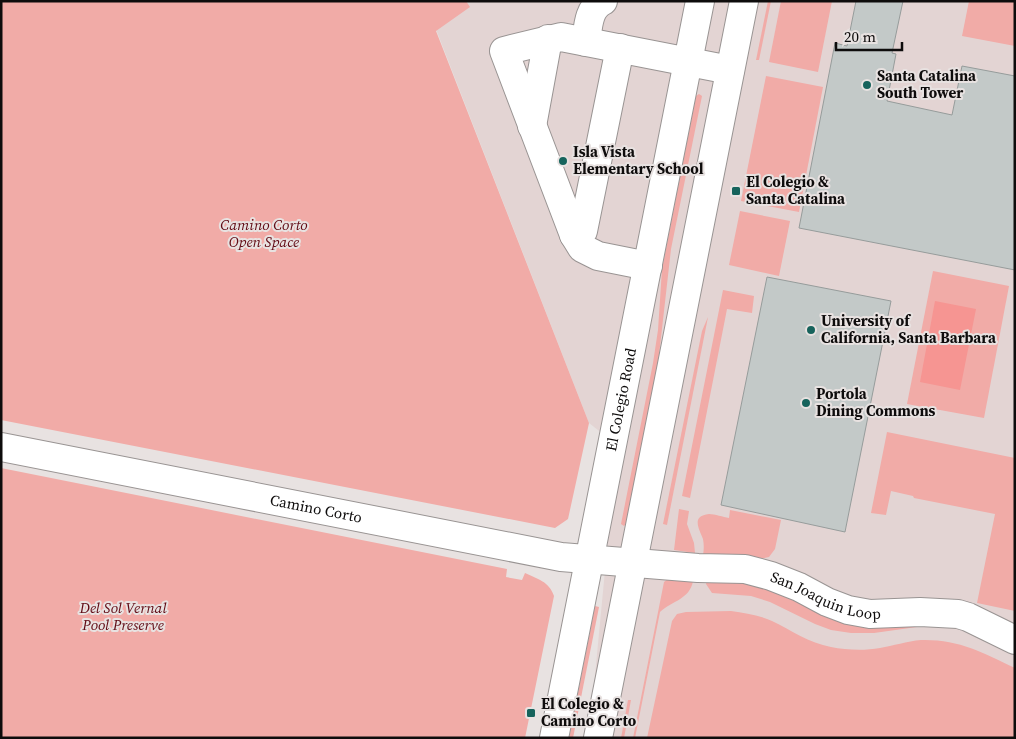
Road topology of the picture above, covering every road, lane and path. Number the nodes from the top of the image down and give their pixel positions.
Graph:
1 (603, 1) edge
2 (700, 1) edge
3 (744, 1) edge
4 (548, 39) junction
5 (586, 42) junction
6 (620, 48) junction
7 (688, 62) junction
8 (730, 70) junction
9 (532, 127) junction
10 (574, 236) junction
11 (648, 266) junction
12 (1, 446) edge
13 (590, 559) junction
14 (633, 562) junction
15 (1015, 640) edge
16 (554, 738) edge
17 (598, 738) edge

1 - 5 main road
2 - 7 main road, El Colegio Road
3 - 8 main road
4 - 5 main road
4 - 9 main road
4 - 9 main road
5 - 6 main road
6 - 7 main road
6 - 10 main road
7 - 8 main road
7 - 11 main road, El Colegio Road
8 - 14 main road
9 - 10 main road
10 - 11 main road
11 - 13 main road, El Colegio Road
12 - 13 main road, Camino Corto
13 - 14 main road, Camino Corto
13 - 16 main road, El Colegio Road
14 - 15 main road, San Joaquin Loop
14 - 17 main road

